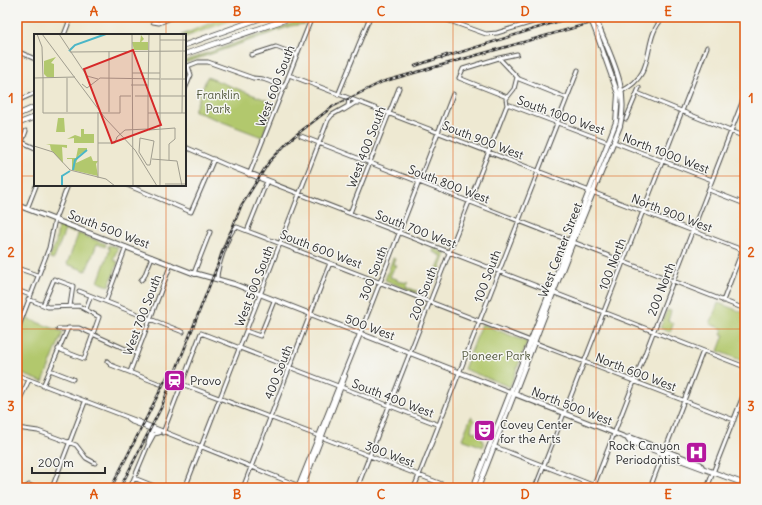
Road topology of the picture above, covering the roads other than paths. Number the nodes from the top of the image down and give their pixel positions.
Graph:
1 (71, 17) edge
2 (120, 17) edge
3 (173, 17) edge
4 (264, 17) edge
5 (294, 17) edge
6 (312, 17) edge
7 (370, 17) edge
8 (439, 17) edge
9 (549, 17) edge
10 (590, 17) edge
11 (595, 17) edge
12 (664, 17) edge
13 (127, 19) dead end
14 (153, 22) dead end
15 (598, 33) junction
16 (64, 34) edge
17 (186, 45) edge
18 (707, 48) dead end
19 (17, 51) edge
20 (186, 54) edge
21 (517, 54) dead end
22 (251, 55) dead end
23 (297, 55) junction
24 (499, 58) junction
25 (34, 59) edge
26 (186, 67) edge
27 (578, 70) dead end
28 (289, 75) junction
29 (517, 78) junction
30 (186, 87) edge
31 (285, 87) junction
32 (398, 88) dead end
33 (639, 88) dead end
34 (622, 91) junction
35 (34, 93) edge
36 (637, 93) junction
37 (339, 94) junction
38 (453, 94) dead end
39 (745, 96) edge
40 (507, 97) junction
41 (567, 98) junction
42 (349, 99) junction
43 (17, 101) edge
44 (359, 103) junction
45 (366, 104) junction
46 (507, 105) junction
47 (34, 107) edge
48 (343, 110) junction
49 (739, 111) junction
50 (682, 112) junction
51 (389, 113) junction
52 (745, 114) edge
53 (17, 115) edge
54 (34, 117) edge
55 (626, 119) dead end
56 (616, 120) junction
57 (558, 122) junction
58 (17, 124) edge
59 (26, 131) dead end
60 (731, 131) junction
61 (438, 132) junction
62 (301, 136) dead end
63 (745, 137) edge
64 (22, 142) junction
65 (608, 142) junction
66 (614, 142) junction
67 (319, 143) junction
68 (186, 147) edge
69 (34, 148) edge
70 (488, 152) junction
71 (17, 155) edge
72 (214, 159) junction
73 (662, 161) junction
74 (369, 163) junction
75 (538, 171) junction
76 (251, 174) junction
77 (712, 180) junction
78 (267, 181) junction
79 (419, 182) junction
80 (274, 183) junction
81 (36, 186) edge
82 (68, 186) edge
83 (129, 186) edge
84 (709, 190) junction
85 (590, 192) junction
86 (300, 193) junction
87 (469, 201) junction
88 (745, 204) edge
89 (17, 205) edge
90 (28, 209) junction
91 (642, 211) junction
92 (350, 213) junction
93 (55, 219) junction
94 (519, 221) junction
95 (693, 230) junction
96 (247, 231) junction
97 (210, 232) dead end
98 (399, 232) junction
99 (571, 242) junction
100 (280, 243) junction
101 (745, 243) edge
102 (126, 247) junction
103 (744, 250) edge
104 (449, 251) junction
105 (152, 257) junction
106 (623, 262) junction
107 (330, 263) junction
108 (172, 264) junction
109 (17, 268) edge
110 (499, 271) junction
111 (194, 273) junction
112 (37, 275) junction
113 (217, 278) junction
114 (141, 280) dead end
115 (222, 280) junction
116 (380, 282) junction
117 (673, 282) junction
118 (17, 290) edge
119 (79, 291) dead end
120 (552, 291) junction
121 (30, 295) junction
122 (260, 295) junction
123 (90, 298) dead end
124 (28, 299) junction
125 (106, 301) junction
126 (274, 301) junction
127 (723, 301) junction
128 (430, 302) junction
129 (43, 305) junction
130 (70, 306) junction
131 (86, 309) junction
132 (745, 309) edge
133 (604, 311) junction
134 (310, 315) junction
135 (150, 319) junction
136 (480, 320) junction
137 (58, 329) dead end
138 (66, 329) junction
139 (17, 331) edge
140 (246, 331) junction
141 (654, 331) junction
142 (183, 332) dead end
143 (360, 334) junction
144 (92, 336) junction
145 (532, 341) junction
146 (239, 348) junction
147 (58, 349) junction
148 (703, 351) junction
149 (137, 354) junction
150 (410, 354) junction
151 (107, 360) dead end
152 (584, 361) junction
153 (290, 367) junction
154 (745, 367) edge
155 (50, 370) junction
156 (130, 372) junction
157 (459, 373) junction
158 (17, 375) edge
159 (73, 379) dead end
160 (29, 380) junction
161 (635, 381) junction
162 (160, 384) dead end
163 (182, 384) junction
164 (43, 386) junction
165 (339, 387) junction
166 (745, 391) edge
167 (512, 394) junction
168 (220, 398) junction
169 (684, 400) junction
170 (85, 402) junction
171 (18, 403) dead end
172 (389, 406) junction
173 (564, 414) junction
174 (127, 418) junction
175 (270, 418) junction
176 (734, 420) junction
177 (439, 425) junction
178 (17, 428) edge
179 (152, 430) junction
180 (159, 433) junction
181 (163, 433) junction
182 (614, 433) junction
183 (320, 437) junction
184 (69, 443) junction
185 (148, 445) junction
186 (492, 446) junction
187 (201, 447) junction
188 (664, 452) junction
189 (370, 456) junction
190 (95, 462) dead end
191 (544, 466) junction
192 (251, 467) junction
193 (713, 471) junction
194 (420, 475) junction
195 (134, 478) junction
196 (745, 484) edge
197 (301, 487) edge
198 (594, 487) edge
199 (25, 488) edge
200 (35, 488) edge
201 (52, 488) edge
202 (130, 488) edge
203 (159, 488) edge
204 (185, 488) edge
205 (243, 488) edge
206 (357, 488) edge
207 (414, 488) edge
208 (452, 488) edge
209 (473, 488) edge
210 (478, 488) edge
211 (535, 488) edge
212 (600, 488) edge
213 (650, 488) edge
214 (707, 488) edge

1 - 16 street
2 - 13 street
3 - 14 street
4 - 17 highway
5 - 20 highway
6 - 23 street, West 600 South
7 - 37 street
8 - 9 street
10 - 15 main road, West Center Street, bridge
11 - 15 main road, West Center Street, bridge
12 - 34 street
15 - 34 main road, West Center Street
15 - 56 main road, West Center Street
18 - 50 street, 100 North
19 - 25 street
21 - 24 street
22 - 23 street
23 - 28 street, West 600 South
24 - 29 street
24 - 40 street
26 - 30 street
26 - 31 street
27 - 41 street, 100 South
28 - 31 street, West 600 South
28 - 37 street, South 900 West
29 - 40 street
29 - 41 street
31 - 76 street, West 600 South
32 - 51 street, West 400 South
33 - 36 street
34 - 56 main road
34 - 66 main road, West Center Street
35 - 43 street
36 - 50 street
36 - 55 street
37 - 42 street, South 900 West
37 - 45 street, South 900 West
38 - 61 street, 300 South
39 - 49 street, 200 North
40 - 46 street
41 - 57 street, 100 South
42 - 44 street, South 900 West
42 - 48 street, West 500 South
44 - 45 street, South 900 West
44 - 48 street
45 - 51 street, South 900 West
46 - 57 street, South 1000 West
46 - 70 street, 200 South
47 - 53 highway
48 - 67 street, West 500 South
49 - 52 street
49 - 60 street, 200 North
50 - 60 street
50 - 73 street, 100 North
51 - 61 street, South 900 West
51 - 74 street, West 400 South
54 - 58 highway
56 - 65 main road, West Center Street
57 - 65 street, South 1000 West
57 - 75 street, 100 South
59 - 64 street
60 - 63 street
60 - 77 street, 200 North
61 - 70 street, South 900 West
61 - 79 street, 300 South
62 - 67 street, South 800 West
64 - 69 street
64 - 71 street
65 - 85 main road, West Center Street
66 - 73 street, North 1000 West
66 - 85 main road, West Center Street
67 - 74 street, South 800 West
67 - 86 street, West 500 South
68 - 72 street, South 700 West
70 - 75 street, South 900 West
70 - 87 street, 200 South
72 - 76 street, South 700 West
72 - 83 street
73 - 77 street, North 1000 West
73 - 91 street, 100 North
74 - 79 street, South 800 West
74 - 92 street, West 400 South
75 - 85 street, South 900 West
75 - 94 street, 100 South
76 - 78 street, South 700 West
76 - 80 street, South 700 West
77 - 84 street, 200 North
78 - 80 street, South 700 West
78 - 96 street
79 - 87 street, South 800 West
79 - 98 street, 300 South
80 - 86 street, South 700 West
81 - 90 street
82 - 93 street
84 - 88 street, North 1000 West
84 - 95 street, 200 North
85 - 91 street, North 900 West
85 - 99 main road, West Center Street
86 - 92 street, South 700 West
86 - 100 street, West 500 South
87 - 94 street, South 800 West
87 - 104 street, 200 South
89 - 90 main road, South 500 West
90 - 93 main road, South 500 West
91 - 95 street, North 900 West
91 - 106 street, 100 North
92 - 98 street, South 700 West
93 - 102 main road, South 500 West
93 - 112 street
94 - 99 street, South 800 West
94 - 110 street, 100 South
95 - 103 street, North 900 West
95 - 117 street, 200 North
96 - 100 street, South 600 West
96 - 113 street, South 600 West
97 - 111 street
98 - 104 street, South 700 West
98 - 116 street, 300 South
99 - 106 street, South 800 West
99 - 120 main road, West Center Street
100 - 107 street, South 600 West
100 - 122 street, West 500 South
101 - 103 street
102 - 105 main road, South 500 West
102 - 125 street
103 - 127 street
104 - 110 street, South 700 West
104 - 128 street, 200 South
105 - 108 main road, South 500 West
105 - 114 street
106 - 117 street, South 800 West
106 - 133 street, 100 North
107 - 116 street, South 600 West
107 - 134 street, 400 South
108 - 111 main road, South 500 West
108 - 135 street, West 700 South
109 - 112 street
110 - 120 street, South 700 West
110 - 136 street, 100 South
111 - 113 main road, South 500 West
111 - 115 main road, South 500 West
112 - 121 street
113 - 115 main road, South 500 West
115 - 122 main road, 500 West
116 - 128 street, South 600 West
116 - 143 street, 300 South
117 - 127 street, South 800 West
117 - 141 street, 200 North
118 - 121 street
119 - 125 street
120 - 133 street, South 700 West
120 - 145 main road, West Center Street
121 - 124 street
122 - 126 main road, 500 West
122 - 140 street, West 500 South
123 - 131 street
124 - 129 street
124 - 139 street
125 - 135 street
126 - 134 main road, 500 West
126 - 140 street
127 - 132 street, South 800 West
128 - 136 street, South 600 West
128 - 150 street, 200 South
129 - 130 street
129 - 130 street
130 - 131 street
131 - 144 street
133 - 141 street, South 700 West
133 - 152 street, 100 North
134 - 143 main road, 500 West
134 - 153 street, 400 South
135 - 142 street
135 - 149 street, West 700 South
136 - 145 street, South 600 West
136 - 157 street, 100 South
137 - 138 street
138 - 144 street
138 - 147 street
140 - 146 street, West 500 South
141 - 148 street, South 700 West
141 - 161 street, 200 North
143 - 150 main road, 500 West
143 - 165 main road, 300 South
144 - 147 street
144 - 149 street
145 - 152 street, North 600 West
145 - 167 main road, West Center Street
146 - 153 street, South 400 West
146 - 163 street, South 400 West
146 - 168 street, West 500 South
147 - 155 street
148 - 154 street, South 700 West
148 - 169 street
149 - 156 street, West 700 South
150 - 157 main road, 500 West
150 - 172 street, 200 South
151 - 156 street
152 - 161 street, North 600 West
152 - 173 street, 100 North
153 - 165 street, South 400 West
153 - 175 street, 400 South
155 - 159 street
155 - 164 street
156 - 162 street
157 - 167 main road, 500 West
157 - 177 street, 100 South
158 - 160 street
160 - 164 street
160 - 171 street
161 - 169 street, North 600 West
161 - 182 street, 200 North
163 - 168 street, 300 West
163 - 181 street
164 - 170 street
165 - 172 street, South 400 West
165 - 183 main road, 300 South
166 - 176 street
167 - 173 main road, North 500 West
167 - 186 main road, West Center Street
168 - 175 street, 300 West
168 - 187 street, West 500 South
169 - 176 street, North 600 West
169 - 188 street
170 - 174 street
170 - 184 street
172 - 177 street, South 400 West
172 - 189 street, 200 South
173 - 182 main road, North 500 West
173 - 191 street, 100 North
174 - 179 street
174 - 181 street
175 - 183 street, 300 West
175 - 192 street, 400 South
176 - 193 street
177 - 194 street, 100 South
178 - 184 street
179 - 180 street
179 - 185 street
180 - 181 street
180 - 185 street
181 - 187 street
182 - 188 main road, North 500 West
182 - 198 street, 200 North
183 - 189 street, 300 West
183 - 197 main road, 300 South
184 - 190 street
184 - 201 street
185 - 195 street
186 - 191 street
186 - 209 main road, West Center Street
186 - 210 main road, West Center Street
187 - 192 street
187 - 204 street, West 500 South
188 - 193 main road, North 500 West
188 - 213 street
189 - 194 street, 300 West
189 - 206 street, 200 South
191 - 198 street
191 - 211 street, 100 North
192 - 197 street
192 - 205 street, 400 South
193 - 196 main road, North 500 West
193 - 214 street
194 - 207 street, 100 South
194 - 208 street, 300 West
195 - 202 street
195 - 203 street
198 - 212 street
199 - 200 street

